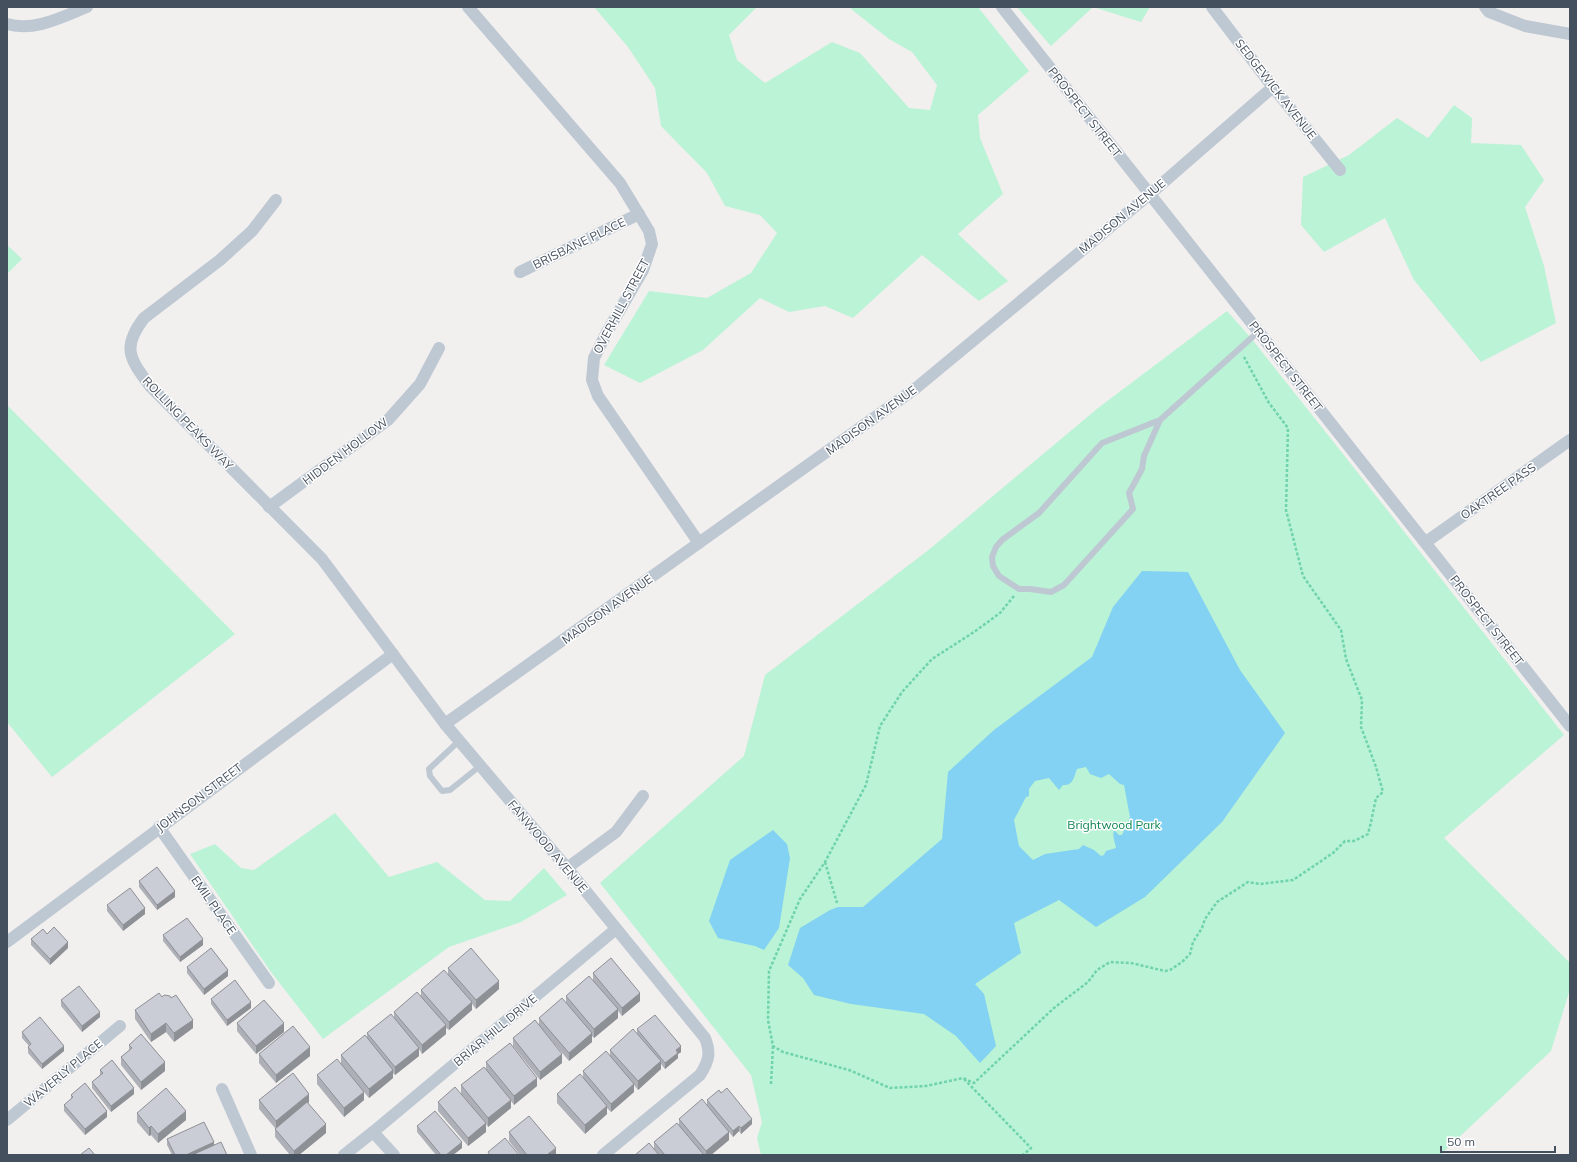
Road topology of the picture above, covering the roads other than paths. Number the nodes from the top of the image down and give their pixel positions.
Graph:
1 (87, 7) edge
2 (468, 7) edge
3 (1002, 7) edge
4 (1212, 7) edge
5 (1486, 7) edge
6 (9, 24) edge
7 (1570, 34) edge
8 (1274, 87) junction
9 (1340, 170) dead end
10 (1150, 194) junction
11 (276, 200) dead end
12 (639, 214) junction
13 (520, 272) dead end
14 (1258, 332) junction
15 (439, 348) dead end
16 (1160, 420) junction
17 (1570, 440) edge
18 (269, 507) junction
19 (1426, 542) junction
20 (699, 543) junction
21 (393, 654) junction
22 (445, 724) junction
23 (1570, 726) edge
24 (459, 741) junction
25 (480, 766) junction
26 (643, 796) dead end
27 (159, 827) junction
28 (568, 868) junction
29 (616, 928) junction
30 (7, 942) edge
31 (269, 983) dead end
32 (120, 1026) dead end
33 (222, 1089) dead end
34 (7, 1120) edge
35 (373, 1132) junction
36 (252, 1155) edge
37 (344, 1155) edge
38 (394, 1155) edge
39 (603, 1155) edge

1 - 6 street
2 - 12 street, OVERHILL STREET
3 - 10 street, PROSPECT STREET
4 - 8 street, SEDGEWICK AVENUE
5 - 7 street
8 - 9 street, SEDGEWICK AVENUE
8 - 10 street, MADISON AVENUE
10 - 14 street, PROSPECT STREET
10 - 20 street, MADISON AVENUE
11 - 18 street, ROLLING PEAKS WAY
12 - 13 street, BRISBANE PLACE
12 - 20 street, OVERHILL STREET
14 - 16 lane
14 - 19 street, PROSPECT STREET
15 - 18 street, HIDDEN HOLLOW
16 - 16 lane
17 - 19 street, OAKTREE PASS
18 - 21 street, ROLLING PEAKS WAY
19 - 23 street, PROSPECT STREET
20 - 22 street, MADISON AVENUE
21 - 22 street, FANWOOD AVENUE
21 - 27 street, JOHNSON STREET
22 - 24 street, FANWOOD AVENUE
24 - 25 street, FANWOOD AVENUE
24 - 25 lane
25 - 28 street, FANWOOD AVENUE
26 - 28 street
27 - 30 street, JOHNSON STREET
27 - 31 street, EMIL PLACE
28 - 29 street, FANWOOD AVENUE
29 - 35 street, BRIAR HILL DRIVE
29 - 39 street, FANWOOD AVENUE
32 - 34 street, WAVERLY PLACE
33 - 36 street
35 - 37 street, BRIAR HILL DRIVE
35 - 38 street

